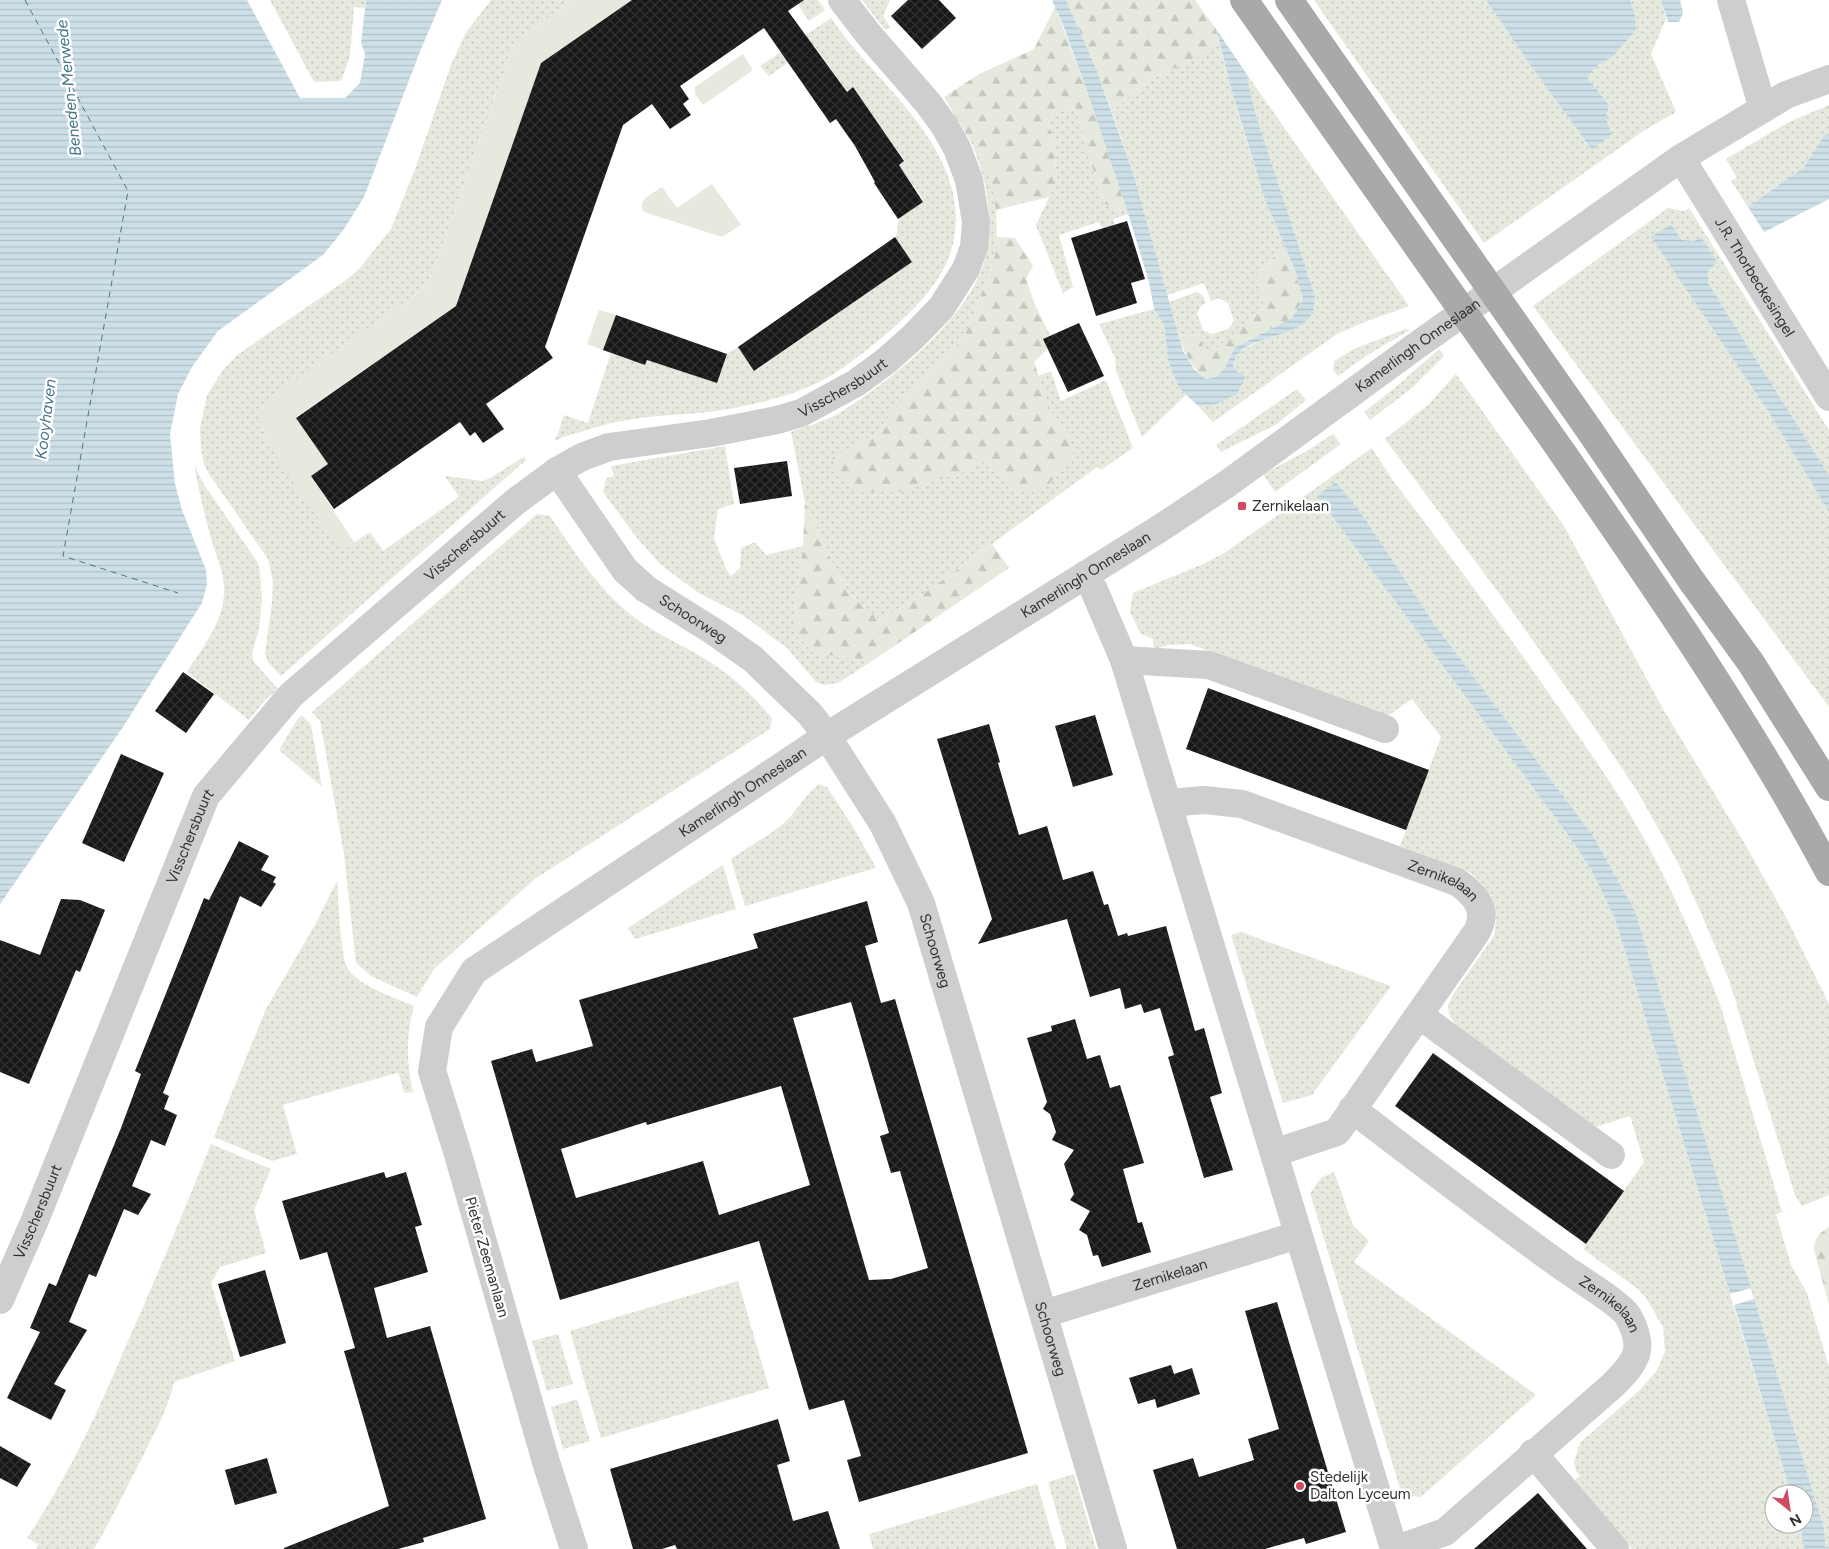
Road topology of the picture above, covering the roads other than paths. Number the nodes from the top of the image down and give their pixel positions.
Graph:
1 (842, 0) edge
2 (1244, 0) edge
3 (1289, 0) edge
4 (1731, 0) edge
5 (1829, 79) edge
6 (1763, 109) junction
7 (1680, 158) junction
8 (1829, 397) edge
9 (557, 471) junction
10 (1085, 575) junction
11 (1124, 660) junction
12 (1385, 729) dead end
13 (827, 736) junction
14 (1829, 787) edge
15 (1168, 803) junction
16 (1829, 872) edge
17 (474, 971) joint
18 (1419, 1015) junction
19 (1352, 1109) junction
20 (1274, 1153) junction
21 (1611, 1156) dead end
22 (1298, 1235) junction
23 (0, 1300) edge
24 (1044, 1314) junction
25 (1533, 1453) junction
26 (1452, 1540) edge
27 (574, 1549) edge
28 (1113, 1549) edge
29 (1396, 1549) edge
30 (1615, 1549) edge

1 - 9 street, Visschersbuurt
2 - 16 main road, bridge
3 - 14 main road, bridge
4 - 6 street
5 - 6 street, Kamerlingh Onneslaan
6 - 7 street, Kamerlingh Onneslaan
7 - 8 street, J.R. Thorbeckesingel
7 - 10 street, Kamerlingh Onneslaan
9 - 13 street, Schoorweg
9 - 23 street, Visschersbuurt
10 - 11 street, Zernikelaan
10 - 13 street, Kamerlingh Onneslaan
11 - 12 street
11 - 15 street, Zernikelaan
13 - 17 street, Kamerlingh Onneslaan
13 - 24 street, Schoorweg
15 - 18 street, Zernikelaan
15 - 20 street, Zernikelaan
17 - 27 street, Pieter Zeemanlaan
18 - 19 street, Zernikelaan
18 - 21 street
19 - 20 street, Zernikelaan
19 - 25 street, Zernikelaan
20 - 22 street, Zernikelaan
22 - 24 street, Zernikelaan
22 - 29 street, Zernikelaan
24 - 28 street, Schoorweg
25 - 26 street, Zernikelaan
25 - 30 street
26 - 29 street, Zernikelaan

